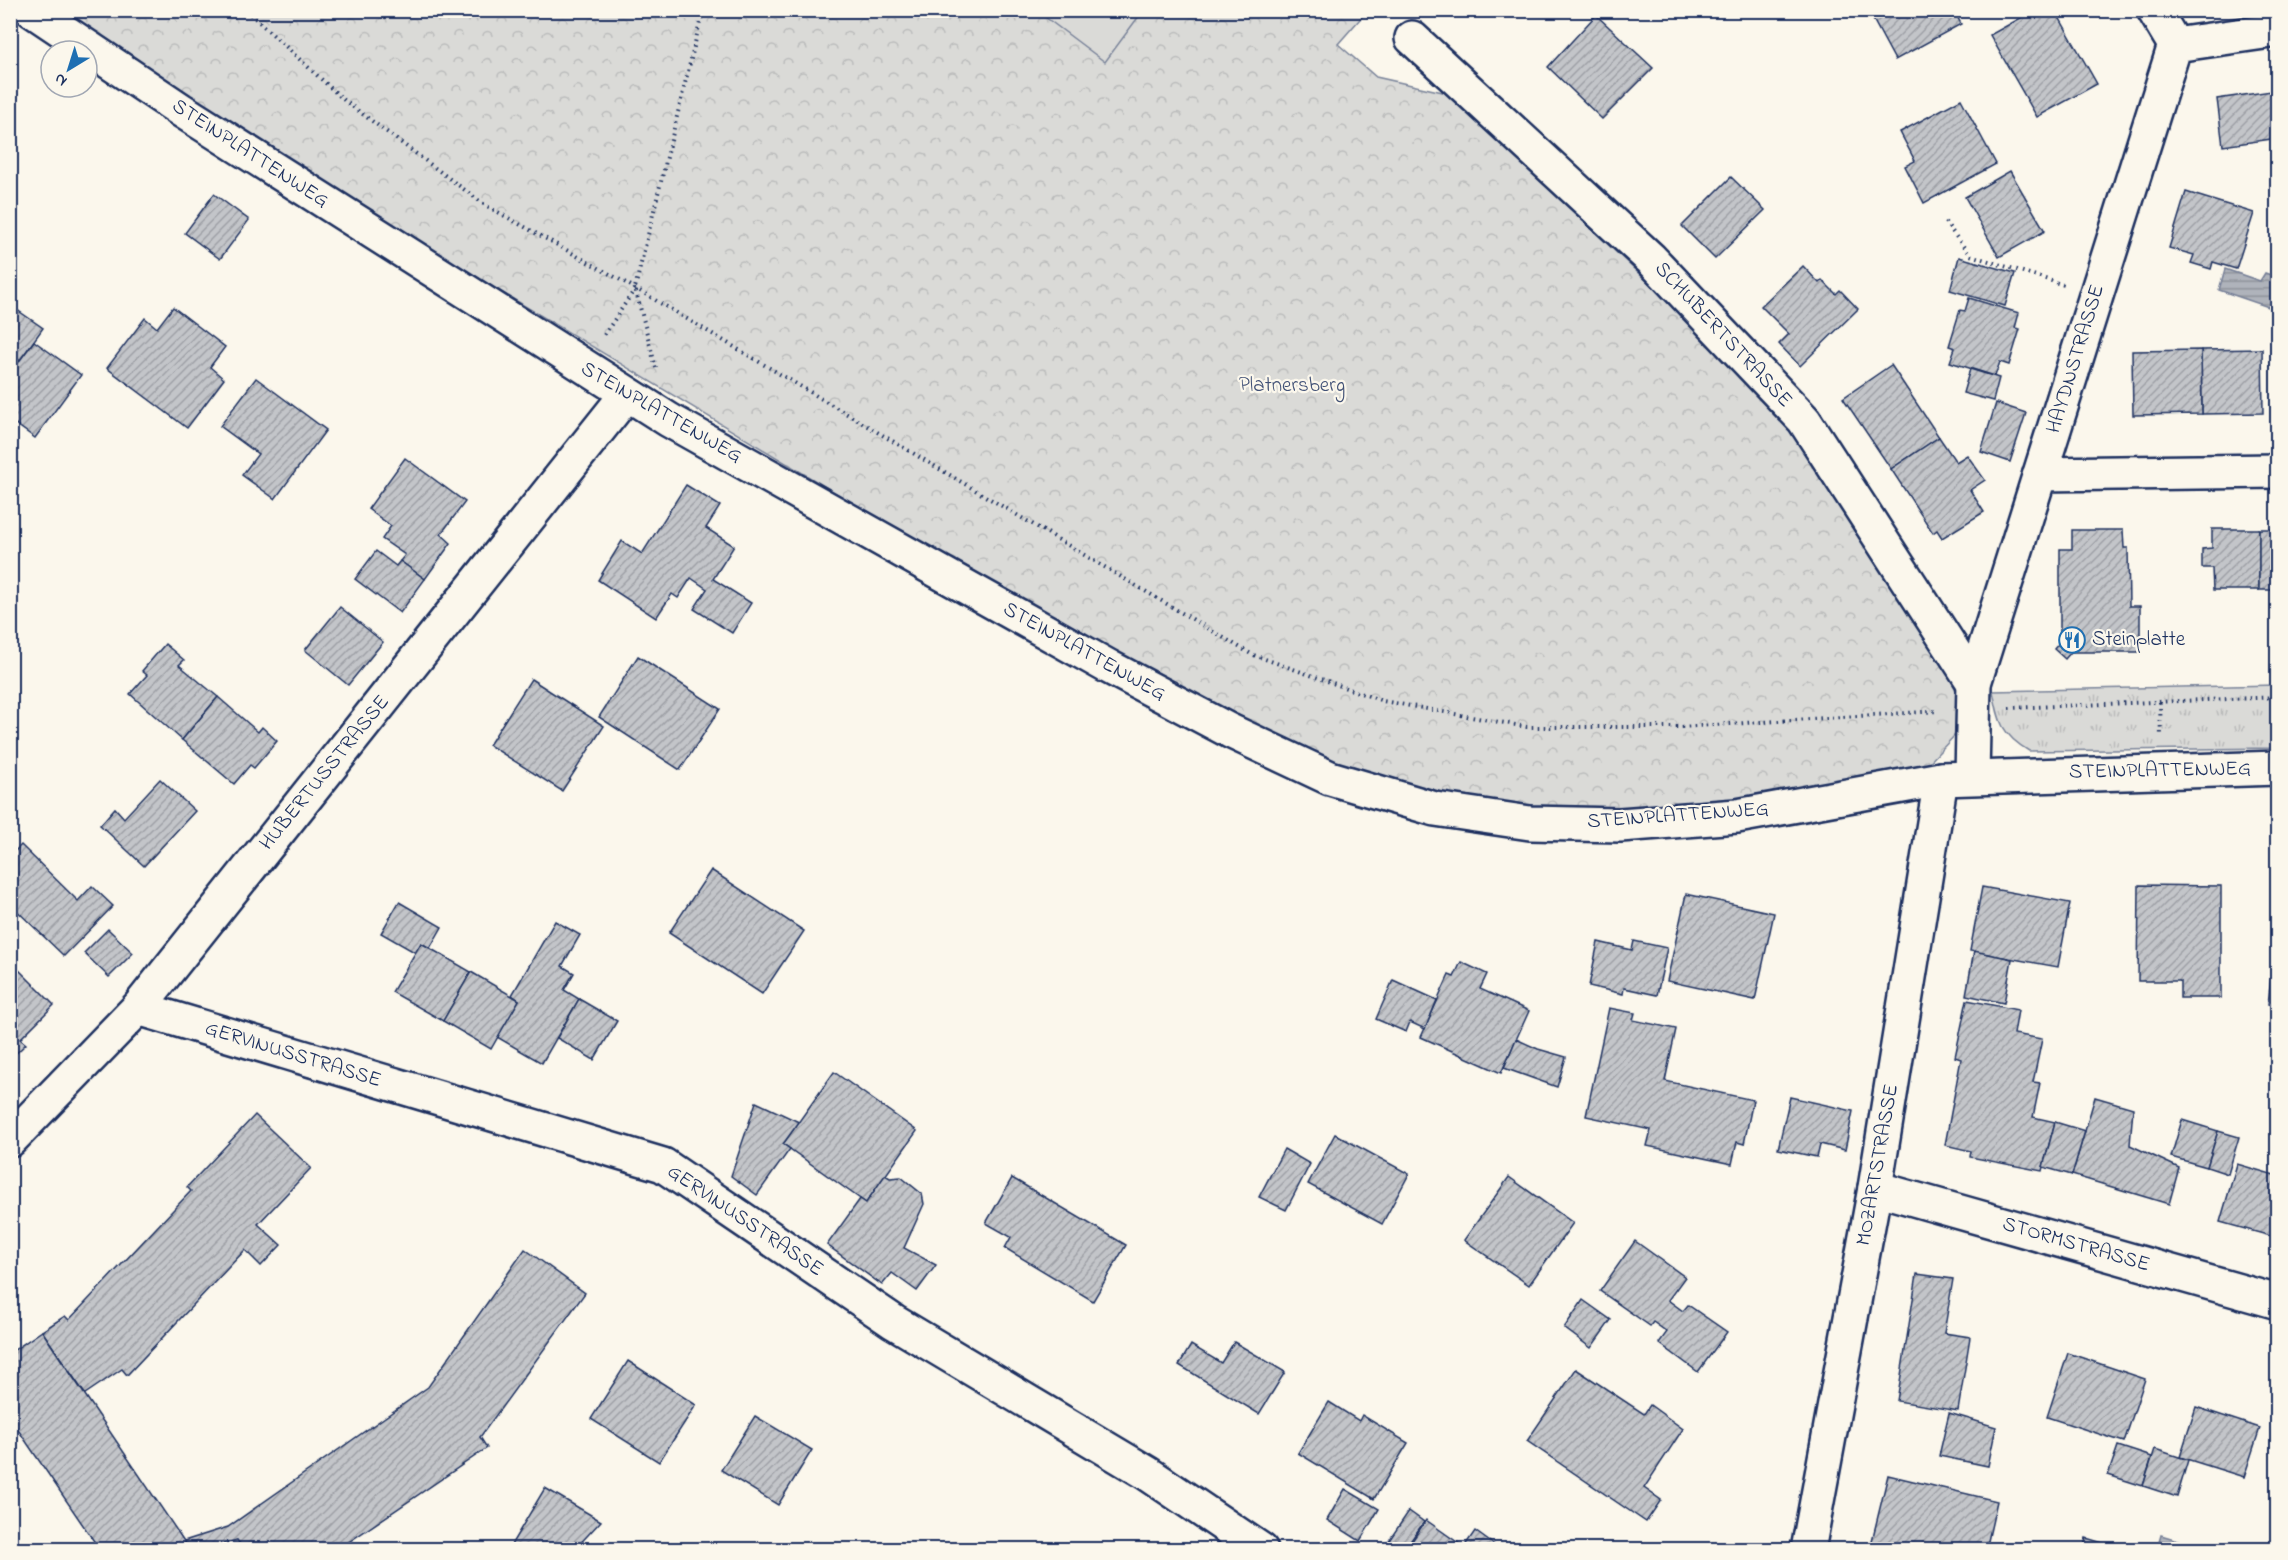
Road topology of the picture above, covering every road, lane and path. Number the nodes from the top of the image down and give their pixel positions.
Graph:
1 (32, 10) edge
2 (246, 10) edge
3 (703, 10) edge
4 (2154, 10) edge
5 (2277, 30) edge
6 (1412, 38) dead end
7 (2175, 45) junction
8 (1945, 222) dead end
9 (635, 288) junction
10 (2096, 296) junction
11 (582, 367) junction
12 (627, 394) junction
13 (669, 420) junction
14 (2277, 471) edge
15 (2040, 474) junction
16 (1974, 696) junction
17 (2277, 697) edge
18 (2277, 768) edge
19 (1957, 778) junction
20 (138, 1008) junction
21 (10, 1140) edge
22 (1875, 1188) junction
23 (2277, 1302) edge
24 (1261, 1550) edge
25 (1808, 1550) edge

1 - 11 street, STEINPLATTENWEG
2 - 9 path
3 - 9 path
4 - 7 street
5 - 7 street
6 - 16 street, SCHUBERTSTRASSE
7 - 10 street, HAYDNSTRASSE
8 - 10 path
9 - 11 path
9 - 13 path
9 - 16 path
10 - 15 street, HAYDNSTRASSE
11 - 12 street, STEINPLATTENWEG
12 - 13 street, STEINPLATTENWEG
12 - 20 street, HUBERTUSSTRASSE
13 - 19 street, STEINPLATTENWEG
14 - 15 street
15 - 16 street, HAYDNSTRASSE
16 - 17 path
16 - 19 street, HAYDNSTRASSE
18 - 19 street, STEINPLATTENWEG
19 - 22 street, MOZARTSTRASSE
20 - 21 street, HUBERTUSSTRASSE
20 - 24 street, GERVINUSSTRASSE
22 - 23 street, STORMSTRASSE
22 - 25 street, MOZARTSTRASSE

